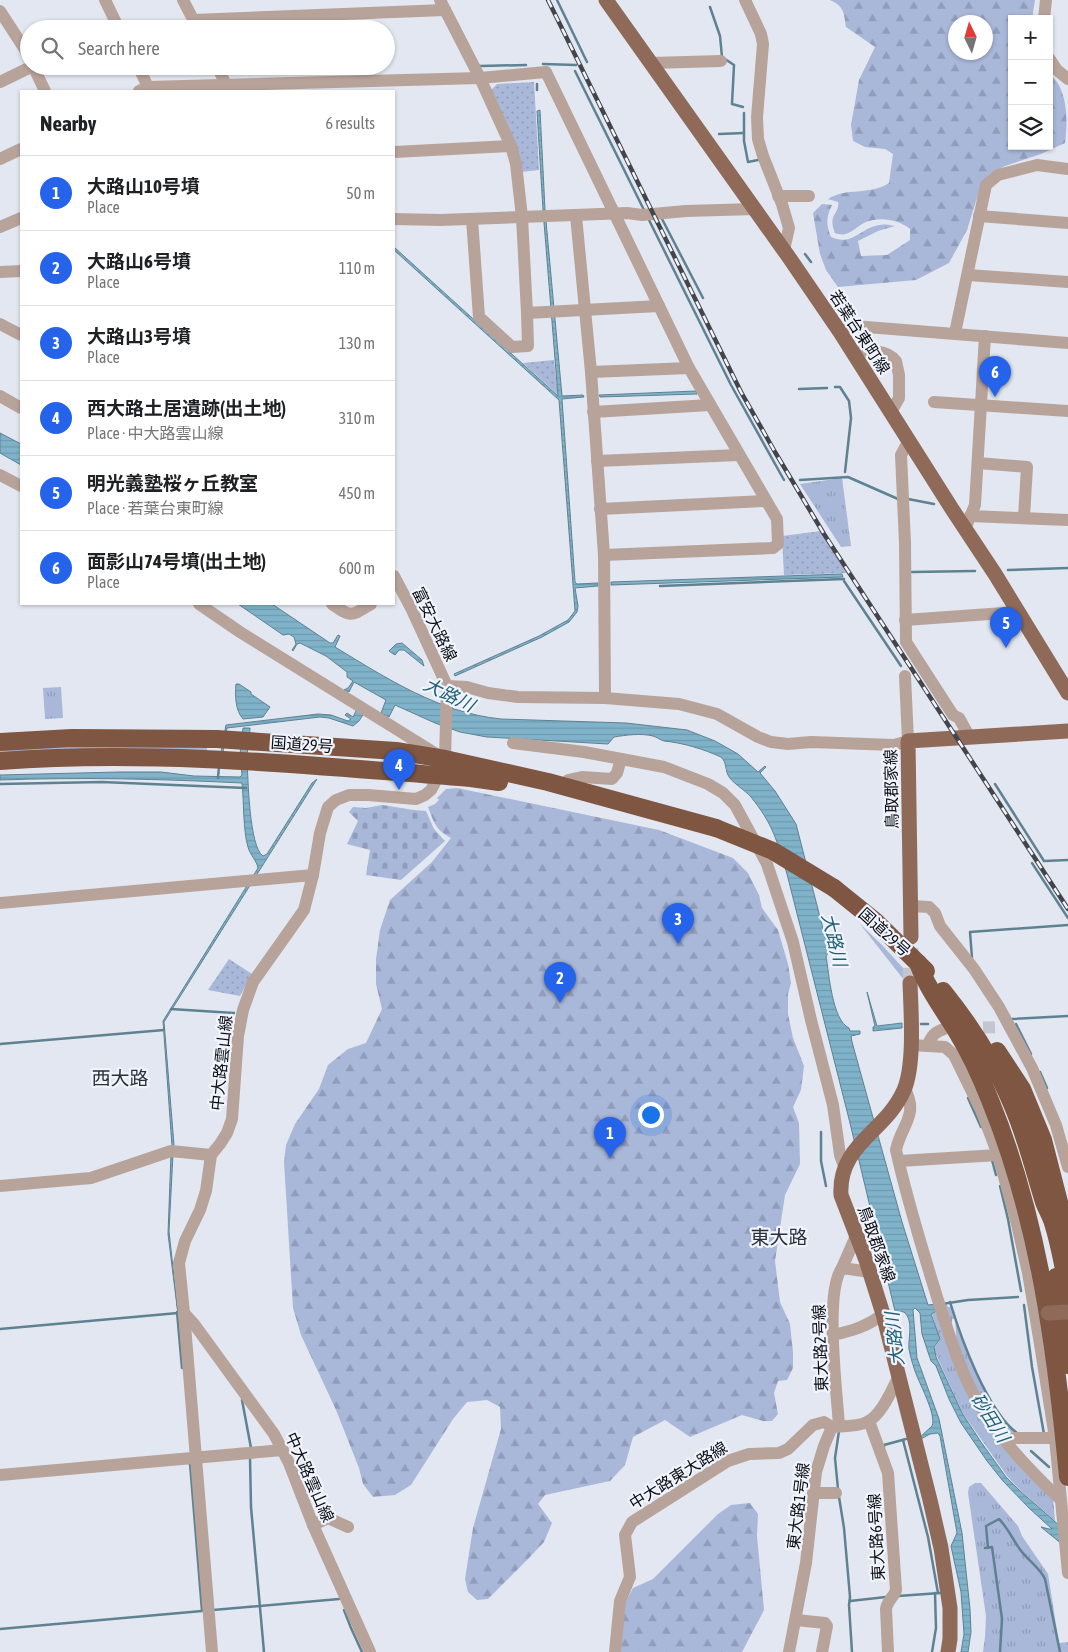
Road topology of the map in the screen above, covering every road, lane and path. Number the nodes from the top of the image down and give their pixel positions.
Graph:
1 (105, 0) edge
2 (184, 0) edge
3 (606, 0) edge
4 (744, 0) edge
5 (1046, 0) edge
6 (442, 5) edge
7 (0, 11) edge
8 (1044, 15) edge
9 (111, 20) edge
10 (194, 20) edge
11 (258, 20) edge
12 (20, 42) edge
13 (1050, 60) edge
14 (720, 61) dead end
15 (651, 63) junction
16 (20, 72) edge
17 (37, 75) edge
18 (141, 75) edge
19 (222, 75) edge
20 (480, 78) junction
21 (1068, 79) edge
22 (0, 82) edge
23 (228, 88) edge
24 (45, 90) edge
25 (146, 90) edge
26 (512, 146) junction
27 (20, 149) edge
28 (395, 152) edge
29 (0, 159) edge
30 (1068, 169) edge
31 (778, 196) junction
32 (809, 196) dead end
33 (755, 209) junction
34 (616, 214) junction
35 (576, 216) junction
36 (979, 216) junction
37 (522, 217) junction
38 (20, 218) edge
39 (395, 219) edge
40 (472, 219) junction
41 (1068, 223) edge
42 (0, 227) edge
43 (784, 250) junction
44 (20, 271) edge
45 (0, 272) edge
46 (968, 275) junction
47 (1068, 282) edge
48 (659, 306) junction
49 (586, 309) junction
50 (527, 312) junction
51 (0, 324) edge
52 (840, 332) junction
53 (20, 334) edge
54 (955, 334) junction
55 (985, 336) junction
56 (1068, 343) edge
57 (854, 354) junction
58 (689, 368) junction
59 (591, 372) junction
60 (0, 396) edge
61 (934, 402) dead end
62 (710, 405) junction
63 (981, 405) junction
64 (20, 407) edge
65 (1068, 411) edge
66 (593, 412) junction
67 (891, 412) junction
68 (909, 440) junction
69 (739, 455) junction
70 (597, 461) junction
71 (978, 463) junction
72 (0, 475) edge
73 (20, 485) edge
74 (766, 501) junction
75 (600, 509) junction
76 (1024, 517) junction
77 (1068, 520) edge
78 (967, 522) junction
79 (604, 555) junction
80 (395, 578) edge
81 (200, 605) edge
82 (334, 605) edge
83 (369, 605) edge
84 (1018, 612) junction
85 (905, 620) junction
86 (905, 676) dead end
87 (447, 686) junction
88 (1068, 693) edge
89 (605, 698) junction
90 (1068, 730) edge
91 (969, 736) junction
92 (908, 741) junction
93 (0, 742) edge
94 (514, 743) dead end
95 (443, 759) junction
96 (621, 760) junction
97 (0, 761) edge
98 (568, 780) dead end
99 (313, 875) junction
100 (0, 903) edge
101 (911, 906) junction
102 (911, 937) tunnel mouth
103 (922, 966) junction
104 (910, 983) tunnel mouth
105 (944, 1029) dead end
106 (911, 1046) junction
107 (928, 1046) junction
108 (905, 1089) junction
109 (1066, 1150) edge
110 (211, 1155) junction
111 (998, 1155) junction
112 (898, 1161) junction
113 (844, 1166) junction
114 (1059, 1168) edge
115 (0, 1186) edge
116 (1045, 1205) junction
117 (856, 1236) junction
118 (1068, 1237) edge
119 (842, 1268) junction
120 (870, 1272) junction
121 (1068, 1291) edge
122 (1068, 1312) edge
123 (184, 1313) junction
124 (1048, 1313) junction
125 (883, 1314) junction
126 (833, 1335) junction
127 (899, 1376) junction
128 (1068, 1381) edge
129 (869, 1421) junction
130 (835, 1427) junction
131 (1059, 1434) junction
132 (1014, 1438) dead end
133 (283, 1450) junction
134 (195, 1458) junction
135 (0, 1475) edge
136 (1068, 1477) edge
137 (814, 1493) junction
138 (836, 1493) dead end
139 (1060, 1498) junction
140 (314, 1525) junction
141 (348, 1527) dead end
142 (1068, 1570) edge
143 (796, 1620) junction
144 (212, 1652) edge
145 (370, 1652) edge
146 (615, 1652) edge
147 (789, 1652) edge
148 (822, 1652) edge
149 (888, 1652) edge
150 (948, 1652) edge

1 - 9 street
2 - 10 street
3 - 15 main road, 若葉台東町線
4 - 31 street
5 - 8 street
6 - 11 street
6 - 20 street
7 - 12 street
13 - 21 street
14 - 15 street
15 - 33 main road, 若葉台東町線
16 - 22 street
17 - 24 street
18 - 25 street
19 - 23 street
20 - 23 street
20 - 26 street
20 - 34 street
23 - 25 street
26 - 28 street
26 - 37 street
27 - 29 street
30 - 36 street
31 - 32 street
31 - 43 street
33 - 34 street
33 - 43 main road, 若葉台東町線
34 - 35 street
34 - 48 street
35 - 37 street
35 - 49 street
36 - 41 street
36 - 46 street
37 - 40 street
37 - 50 street
38 - 42 street
39 - 40 street
40 - 50 street
43 - 52 main road, 若葉台東町線
44 - 45 street
46 - 47 street
46 - 54 street
48 - 49 street
48 - 58 street
49 - 50 street
49 - 59 street
51 - 53 street
52 - 54 street
52 - 57 main road, 若葉台東町線
54 - 55 street
55 - 56 street
55 - 63 street
57 - 67 main road, 若葉台東町線
57 - 67 street
58 - 59 street
58 - 62 street
59 - 66 street
60 - 64 street
61 - 63 street
62 - 66 street
62 - 69 street
63 - 65 street
63 - 71 street
66 - 70 street
67 - 68 main road, 若葉台東町線
68 - 78 main road, 若葉台東町線
68 - 85 street
69 - 70 street
69 - 74 street
70 - 75 street
71 - 76 street
71 - 78 street
72 - 73 street
74 - 75 street
74 - 79 street
75 - 79 street
76 - 77 street
76 - 78 street
78 - 84 main road, 若葉台東町線
79 - 89 street
80 - 87 street, 富安大路線
81 - 95 street
82 - 83 street
84 - 85 street
84 - 88 main road, 若葉台東町線
85 - 91 street
86 - 92 street
87 - 89 street
87 - 95 street
89 - 92 street
90 - 91 main road, 鳥取郡家線
91 - 92 main road, 鳥取郡家線
92 - 101 main road, 鳥取郡家線
93 - 95 highway, 国道29号
94 - 96 street
95 - 97 highway, 国道29号
95 - 99 street, 中大路雲山線
95 - 103 highway, 国道29号, bridge
96 - 98 street
96 - 113 street
99 - 100 street
99 - 110 street, 中大路雲山線
101 - 102 main road, 鳥取郡家線
101 - 109 street
103 - 114 highway
103 - 116 highway, 国道29号
103 - 124 highway
104 - 106 main road, 鳥取郡家線
105 - 107 street
106 - 107 street
106 - 108 main road, 鳥取郡家線
107 - 111 street
108 - 112 street
108 - 113 main road, 鳥取郡家線
109 - 114 street
110 - 115 street
110 - 123 street, 中大路雲山線
111 - 112 street
111 - 131 street
112 - 139 street
113 - 117 main road, 鳥取郡家線
114 - 118 highway
116 - 121 highway, 国道29号
116 - 128 highway, 国道29号
117 - 119 street, 東大路2号線
117 - 120 main road, 鳥取郡家線
119 - 120 street
119 - 126 street, 東大路2号線
120 - 125 main road, 鳥取郡家線
122 - 124 main road, bridge
123 - 133 street, 中大路雲山線
123 - 134 street
124 - 131 highway
125 - 126 street
125 - 127 main road, 鳥取郡家線
126 - 130 street, 東大路2号線
127 - 129 street
127 - 150 main road, 鳥取郡家線
129 - 130 street
129 - 149 street, 東大路6号線
130 - 137 street, 東大路1号線
130 - 146 street, 中大路東大路線
131 - 132 street
131 - 136 highway
131 - 139 street
133 - 134 street
133 - 140 street, 中大路雲山線
134 - 135 street
134 - 144 street
137 - 138 street
137 - 143 street, 東大路1号線
139 - 142 street
140 - 141 street
140 - 145 street, 中大路雲山線
143 - 147 street, 東大路1号線
143 - 148 street

